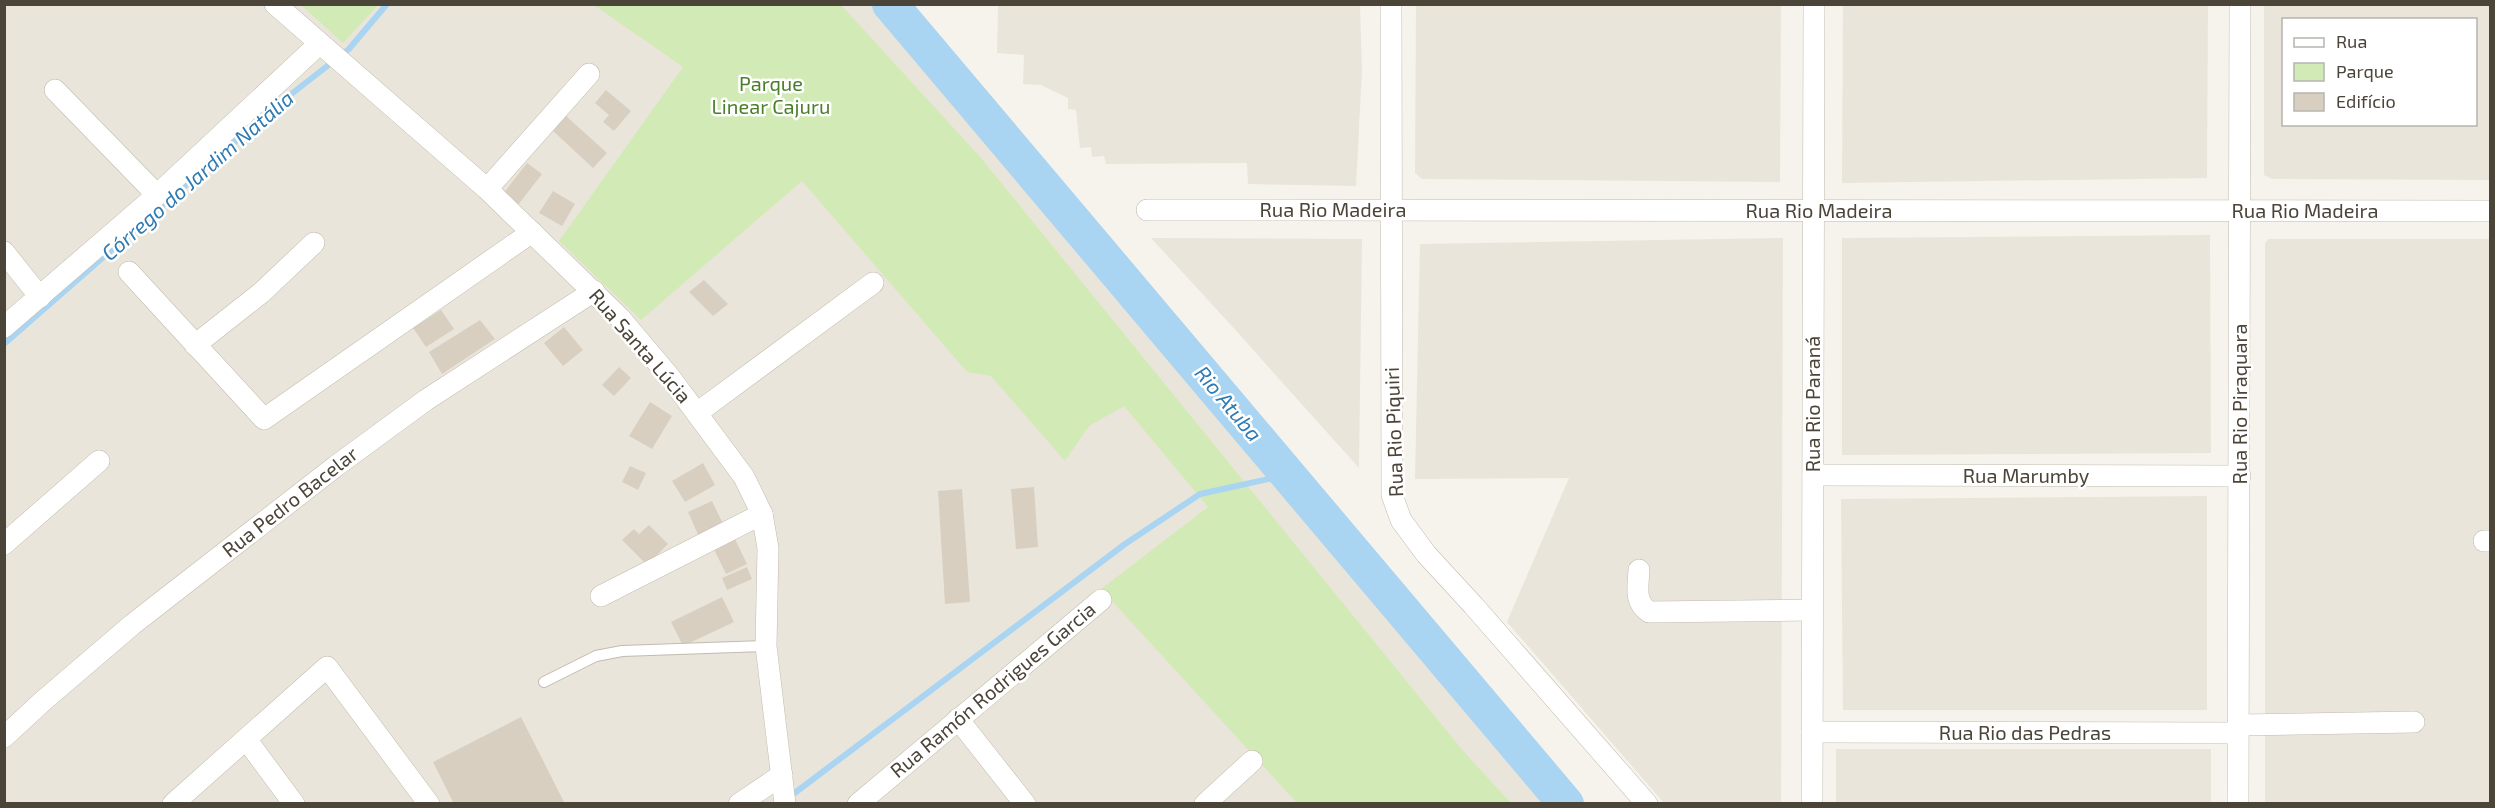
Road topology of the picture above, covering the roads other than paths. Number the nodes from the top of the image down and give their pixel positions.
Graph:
1 (275, 4) edge
2 (1391, 4) edge
3 (1814, 4) edge
4 (2240, 4) edge
5 (319, 44) junction
6 (589, 74) dead end
7 (55, 90) dead end
8 (487, 189) junction
9 (157, 195) junction
10 (1147, 210) dead end
11 (1391, 210) junction
12 (1814, 211) junction
13 (2240, 211) junction
14 (2490, 211) edge
15 (532, 232) junction
16 (314, 243) dead end
17 (4, 252) edge
18 (129, 272) dead end
19 (873, 283) dead end
20 (594, 291) junction
21 (40, 297) junction
22 (4, 327) edge
23 (195, 345) junction
24 (697, 413) junction
25 (99, 461) dead end
26 (1813, 476) junction
27 (2240, 476) junction
28 (762, 514) junction
29 (4, 544) edge
30 (1639, 570) dead end
31 (601, 596) dead end
32 (1101, 600) dead end
33 (1812, 610) junction
34 (766, 646) junction
35 (544, 682) dead end
36 (958, 719) junction
37 (2414, 722) dead end
38 (2238, 729) junction
39 (1812, 732) junction
40 (4, 737) edge
41 (246, 739) junction
42 (1252, 761) dead end
43 (782, 775) junction
44 (173, 804) edge
45 (294, 804) edge
46 (429, 804) edge
47 (739, 804) edge
48 (785, 804) edge
49 (858, 804) edge
50 (1025, 804) edge
51 (1205, 804) edge
52 (1647, 804) edge
53 (1812, 804) edge
54 (2238, 804) edge

1 - 5 street, Rua Santa Lúcia
2 - 11 street, Rua Rio Piquiri
3 - 12 street, Rua Rio Paraná
4 - 13 street, Rua Rio Piraquara
5 - 8 street, Rua Santa Lúcia
5 - 9 street
6 - 8 street
7 - 9 street
8 - 15 street, Rua Santa Lúcia
9 - 21 street
10 - 11 street, Rua Rio Madeira
11 - 12 street, Rua Rio Madeira
11 - 52 street, Rua Rio Piquiri
12 - 13 street, Rua Rio Madeira
12 - 26 street, Rua Rio Paraná
13 - 14 street, Rua Rio Madeira
13 - 27 street, Rua Rio Piraquara
15 - 20 street, Rua Santa Lúcia
15 - 23 street
16 - 23 street
17 - 21 street
18 - 23 street
19 - 24 street
20 - 24 street, Rua Santa Lúcia
20 - 40 street, Rua Pedro Bacelar
21 - 22 street
24 - 28 street, Rua Santa Lúcia
25 - 29 street
26 - 27 street, Rua Marumby
26 - 33 street, Rua Rio Paraná
27 - 38 street, Rua Rio Piraquara
28 - 31 street
28 - 34 street, Rua Santa Lúcia
30 - 33 street
32 - 36 street, Rua Ramón Rodrigues Garcia
33 - 39 street, Rua Rio Paraná
34 - 35 lane
34 - 43 street, Rua Santa Lúcia
36 - 49 street, Rua Ramón Rodrigues Garcia
36 - 50 street
37 - 38 street, Rua Rio das Pedras
38 - 39 street, Rua Rio das Pedras
38 - 54 street, Rua Rio Piraquara
39 - 53 street, Rua Rio Paraná
41 - 44 street
41 - 45 street
41 - 46 street
42 - 51 street
43 - 47 street
43 - 48 street, Rua Santa Lúcia

